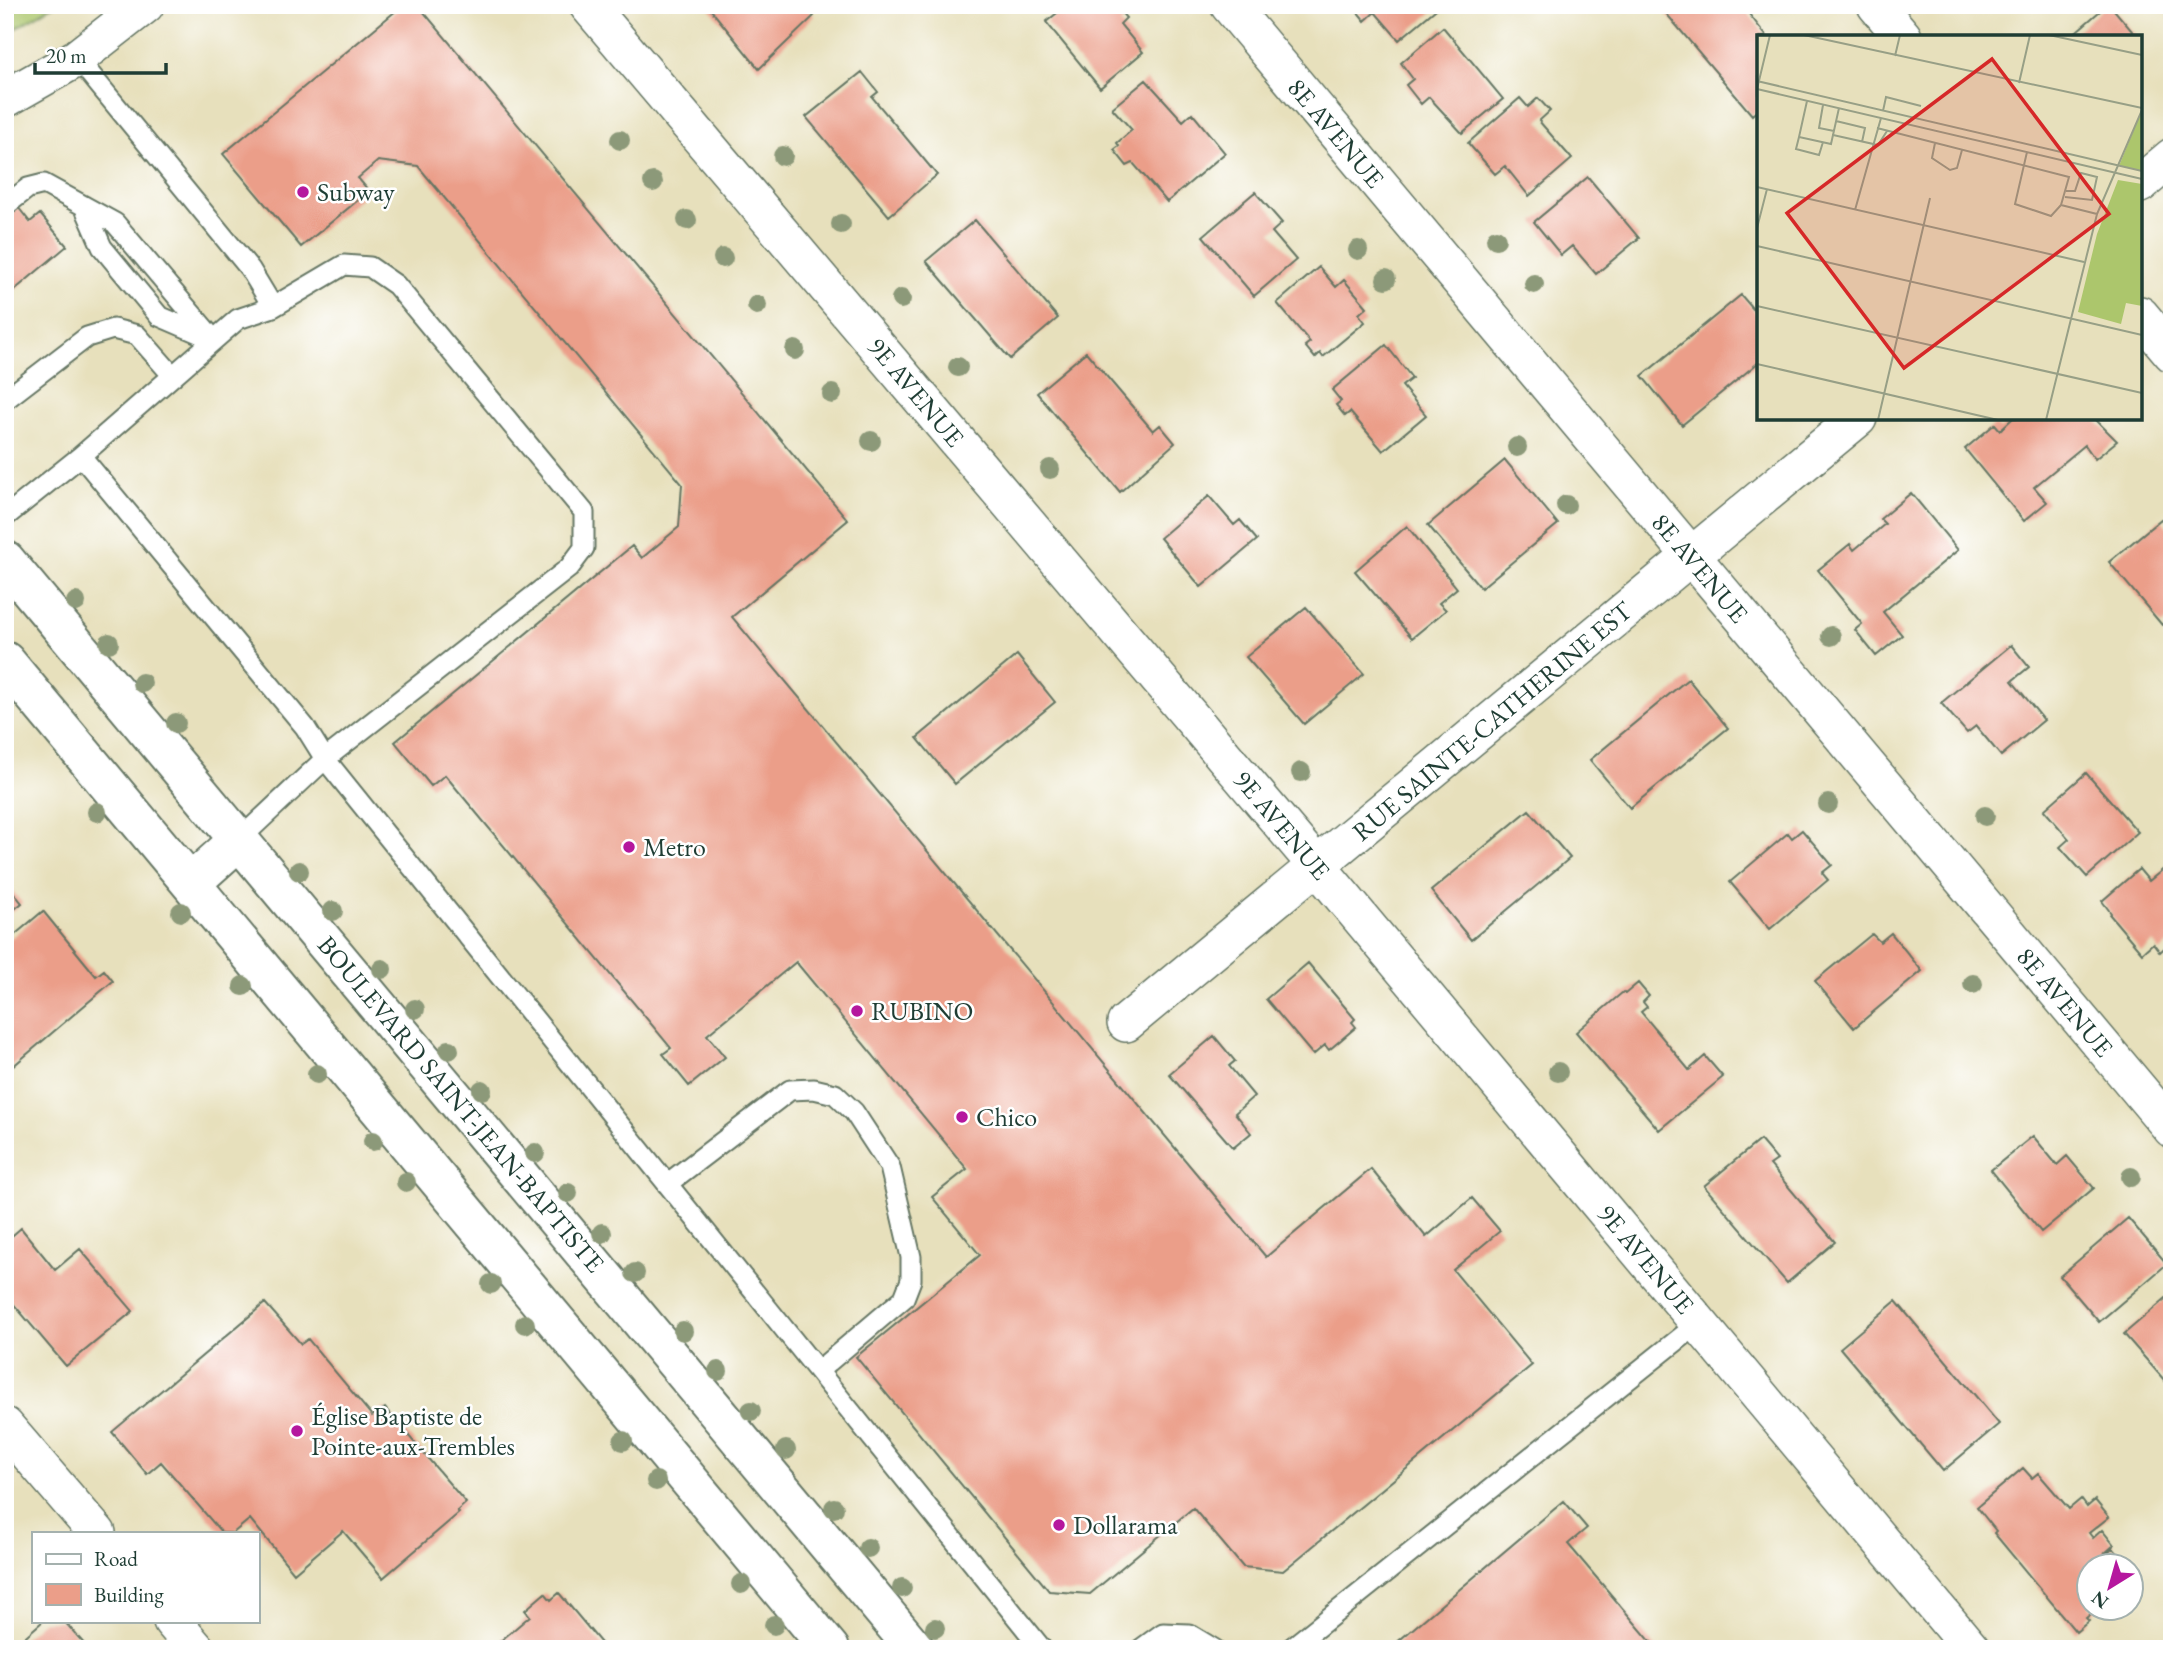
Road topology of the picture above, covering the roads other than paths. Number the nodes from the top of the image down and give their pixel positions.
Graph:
1 (145, 5) edge
2 (588, 5) edge
3 (1229, 5) edge
4 (1876, 5) edge
5 (1901, 35) edge
6 (77, 58) junction
7 (5, 99) edge
8 (2172, 157) edge
9 (2142, 182) edge
10 (5, 206) edge
11 (84, 206) junction
12 (273, 307) junction
13 (2142, 317) edge
14 (214, 340) junction
15 (2172, 353) edge
16 (173, 376) junction
17 (5, 400) edge
18 (1856, 420) edge
19 (81, 456) junction
20 (5, 517) edge
21 (1690, 557) junction
22 (5, 560) edge
23 (5, 661) edge
24 (325, 759) junction
25 (240, 839) junction
26 (1317, 866) junction
27 (191, 883) junction
28 (1126, 1023) dead end
29 (2172, 1129) edge
30 (667, 1184) junction
31 (1699, 1323) junction
32 (818, 1371) junction
33 (5, 1426) edge
34 (96, 1532) edge
35 (173, 1622) edge
36 (196, 1649) edge
37 (830, 1649) edge
38 (915, 1649) edge
39 (1042, 1649) edge
40 (1141, 1649) edge
41 (1214, 1649) edge
42 (1290, 1649) edge
43 (1971, 1649) edge

1 - 6 street
2 - 26 street, 9E AVENUE
3 - 21 street, 8E AVENUE
4 - 5 street
6 - 7 street
6 - 12 lane
8 - 9 street
10 - 11 lane
11 - 14 lane
11 - 14 lane
12 - 14 lane
12 - 24 lane
13 - 15 street
14 - 16 lane
16 - 17 lane
16 - 19 lane
18 - 21 street, RUE SAINTE-CATHERINE EST
19 - 20 lane
19 - 24 lane
21 - 26 street, RUE SAINTE-CATHERINE EST
21 - 29 street, 8E AVENUE
22 - 25 main road, BOULEVARD SAINT-JEAN-BAPTISTE
23 - 27 main road
24 - 25 lane
24 - 30 lane
25 - 27 main road
25 - 38 main road, BOULEVARD SAINT-JEAN-BAPTISTE
26 - 28 street, RUE SAINTE-CATHERINE EST
26 - 31 street, 9E AVENUE
27 - 37 main road
30 - 32 lane
30 - 32 lane
31 - 42 lane
31 - 43 street, 9E AVENUE
32 - 39 lane
33 - 34 street
35 - 36 street
40 - 41 lane

